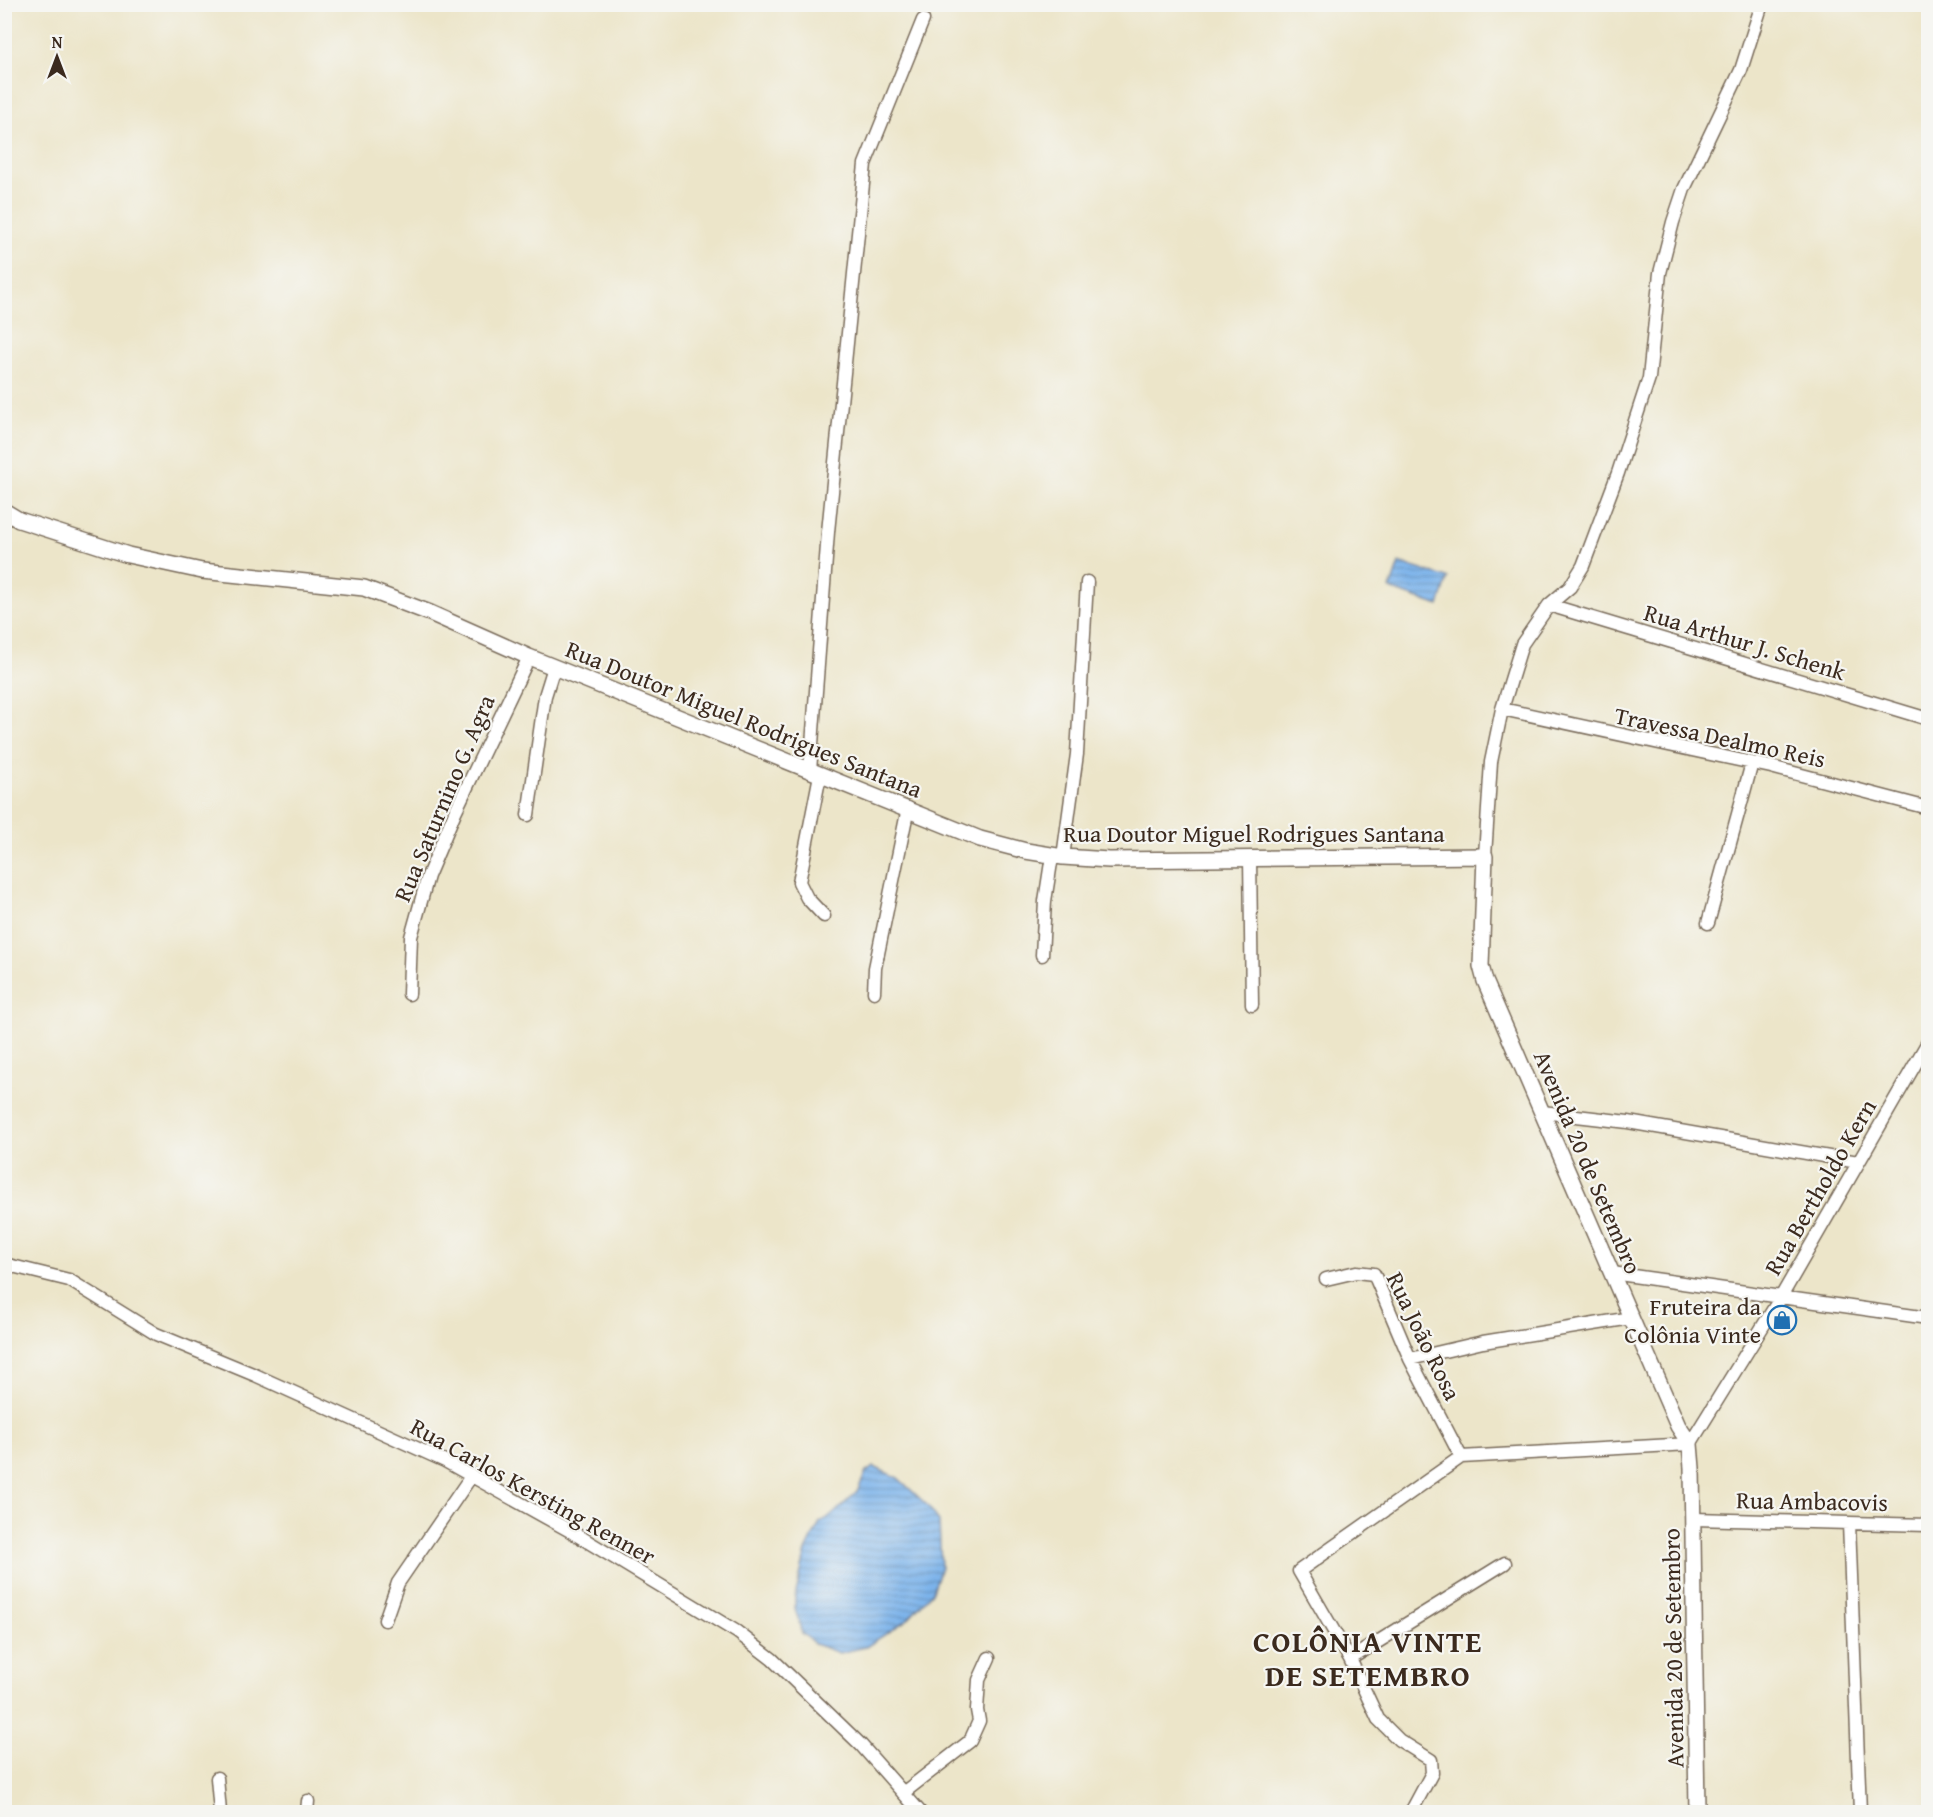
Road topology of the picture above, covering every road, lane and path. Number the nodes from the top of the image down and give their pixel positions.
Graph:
1 (1762, 4) edge
2 (923, 20) dead end
3 (4, 511) edge
4 (1087, 582) dead end
5 (1549, 605) junction
6 (529, 657) junction
7 (554, 667) junction
8 (1502, 709) junction
9 (1929, 719) edge
10 (1752, 764) junction
11 (815, 773) junction
12 (908, 808) junction
13 (1929, 808) edge
14 (528, 815) dead end
15 (1058, 856) junction
16 (1485, 856) junction
17 (1250, 858) junction
18 (824, 916) dead end
19 (1708, 923) dead end
20 (1042, 954) dead end
21 (874, 992) dead end
22 (409, 994) dead end
23 (1252, 1005) dead end
24 (1929, 1042) edge
25 (1542, 1112) junction
26 (1858, 1162) junction
27 (4, 1264) edge
28 (1612, 1273) junction
29 (1326, 1280) dead end
30 (1781, 1297) junction
31 (1632, 1318) junction
32 (1929, 1318) edge
33 (1410, 1359) junction
34 (1690, 1444) junction
35 (1461, 1457) junction
36 (472, 1476) junction
37 (1694, 1519) junction
38 (1849, 1523) junction
39 (1929, 1525) edge
40 (1505, 1563) dead end
41 (385, 1620) dead end
42 (988, 1658) dead end
43 (1350, 1659) junction
44 (218, 1778) dead end
45 (903, 1793) junction
46 (220, 1812) edge
47 (920, 1812) edge
48 (1411, 1812) edge
49 (1697, 1812) edge
50 (1860, 1812) edge

1 - 5 street, Avenida 20 de Setembro
2 - 11 street
3 - 6 street, Rua Doutor Miguel Rodrigues Santana
4 - 15 street
5 - 8 street, Avenida 20 de Setembro
5 - 9 street, Rua Arthur J. Schenk
6 - 7 street, Rua Doutor Miguel Rodrigues Santana
6 - 22 street, Rua Saturnino G. Agra
7 - 11 street, Rua Doutor Miguel Rodrigues Santana
7 - 14 street
8 - 10 street, Travessa Dealmo Reis
8 - 16 street, Avenida 20 de Setembro
10 - 13 street, Travessa Dealmo Reis
10 - 19 street
11 - 12 street, Rua Doutor Miguel Rodrigues Santana
11 - 18 street
12 - 15 street, Rua Doutor Miguel Rodrigues Santana
12 - 21 street
15 - 17 street, Rua Doutor Miguel Rodrigues Santana
15 - 20 street
16 - 17 street, Rua Doutor Miguel Rodrigues Santana
16 - 25 street, Avenida 20 de Setembro
17 - 23 street
24 - 26 street, Rua Bertholdo Kern
25 - 26 street
25 - 28 street, Avenida 20 de Setembro
26 - 30 street, Rua Bertholdo Kern
27 - 36 street, Rua Carlos Kersting Renner
28 - 30 street
28 - 31 street, Avenida 20 de Setembro
29 - 33 street, Rua João Rosa
30 - 32 street
30 - 34 street, Rua Bertholdo Kern
31 - 33 street
31 - 34 street, Avenida 20 de Setembro
33 - 35 street, Rua João Rosa
34 - 35 street
34 - 37 street, Avenida 20 de Setembro
35 - 43 street
36 - 41 street
36 - 45 street, Rua Carlos Kersting Renner
37 - 38 street, Rua Ambacovis
37 - 49 street, Avenida 20 de Setembro
38 - 39 street, Rua Ambacovis
38 - 50 street
40 - 43 street
42 - 45 street
43 - 48 street
44 - 46 street
45 - 47 street, Rua Carlos Kersting Renner

